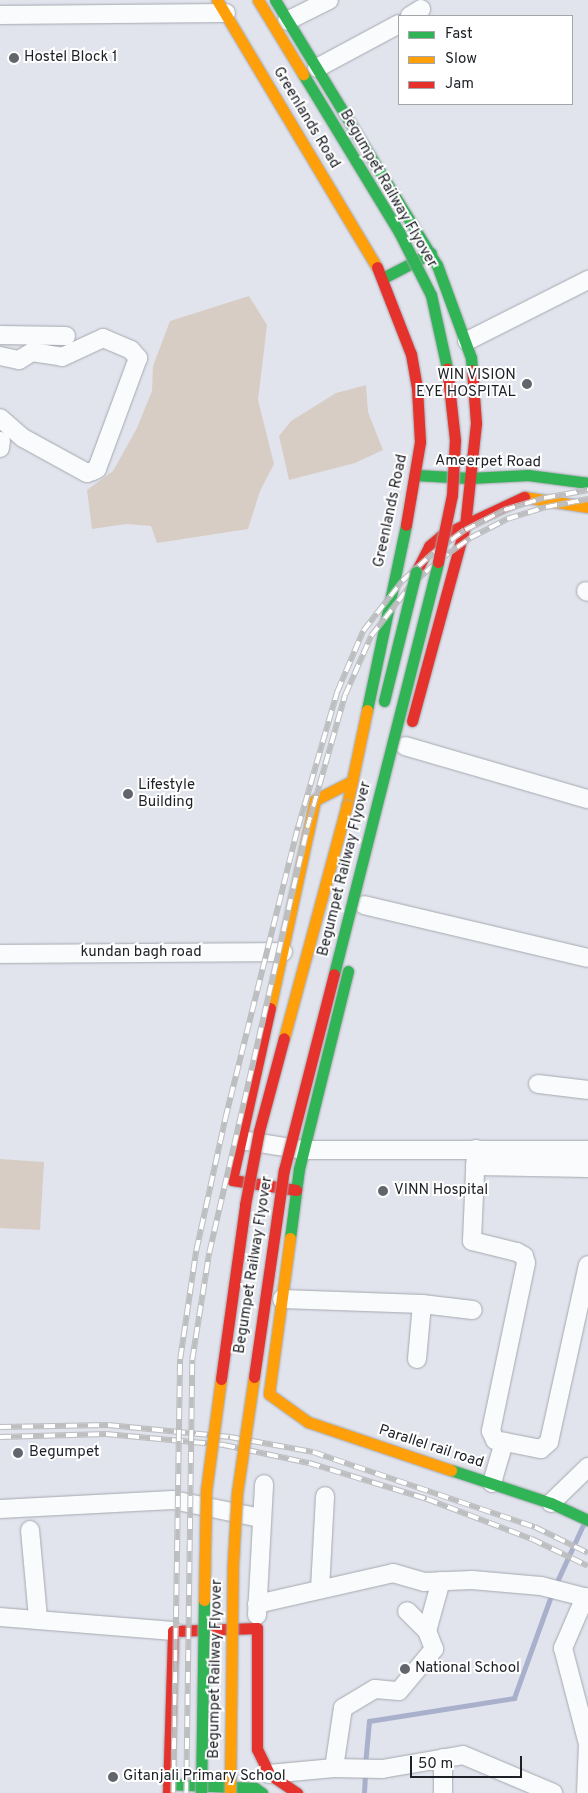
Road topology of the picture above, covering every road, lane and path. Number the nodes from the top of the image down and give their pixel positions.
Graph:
1 (258, 0) edge
2 (275, 0) edge
3 (329, 0) edge
4 (222, 7) edge
5 (0, 15) edge
6 (287, 21) junction
7 (398, 25) edge
8 (317, 68) junction
9 (430, 253) junction
10 (383, 278) junction
11 (588, 280) edge
12 (0, 335) edge
13 (467, 341) junction
14 (0, 356) edge
15 (62, 356) junction
16 (0, 418) edge
17 (416, 475) junction
18 (470, 478) junction
19 (588, 484) edge
20 (588, 507) edge
21 (465, 526) junction
22 (380, 715) dead end
23 (404, 746) junction
24 (371, 753) dead end
25 (352, 781) junction
26 (588, 799) edge
27 (347, 805) joint
28 (364, 905) junction
29 (333, 906) dead end
30 (283, 952) junction
31 (0, 954) edge
32 (588, 958) edge
33 (538, 1084) dead end
34 (588, 1090) edge
35 (277, 1133) dead end
36 (241, 1140) junction
37 (304, 1150) junction
38 (536, 1150) junction
39 (588, 1150) edge
40 (476, 1158) junction
41 (542, 1167) junction
42 (588, 1168) edge
43 (296, 1190) junction
44 (264, 1198) dead end
45 (588, 1265) edge
46 (256, 1273) dead end
47 (282, 1299) junction
48 (422, 1304) junction
49 (473, 1310) dead end
50 (417, 1359) dead end
51 (253, 1366) junction
52 (504, 1442) junction
53 (588, 1468) edge
54 (492, 1483) junction
55 (264, 1484) dead end
56 (326, 1496) dead end
57 (551, 1503) junction
58 (0, 1509) edge
59 (261, 1518) junction
60 (588, 1520) edge
61 (30, 1530) dead end
62 (441, 1581) junction
63 (320, 1589) junction
64 (586, 1597) edge
65 (257, 1604) junction
66 (407, 1611) dead end
67 (0, 1617) edge
68 (38, 1618) junction
69 (257, 1628) junction
70 (173, 1631) junction
71 (427, 1631) junction
72 (443, 1758) junction
73 (334, 1768) junction
74 (269, 1774) junction
75 (522, 1786) edge
76 (168, 1788) edge
77 (257, 1792) edge
78 (296, 1792) edge
79 (201, 1793) edge
80 (230, 1793) edge
81 (443, 1793) edge
82 (553, 1793) edge
83 (586, 1793) edge

1 - 51 main road, Begumpet Railway Flyover, bridge
2 - 6 main road
3 - 6 street
4 - 5 street
4 - 10 main road, Greenlands Road
6 - 8 main road
7 - 8 street
8 - 9 main road
9 - 10 main road
9 - 13 main road
10 - 17 main road, Greenlands Road
11 - 13 street
12 - 15 street
13 - 18 main road
14 - 15 street
15 - 16 street
17 - 18 main road, Ameerpet Road
17 - 25 main road, Greenlands Road
18 - 19 main road, Ameerpet Road
18 - 21 main road
20 - 21 main road
21 - 22 main road, bridge
21 - 23 main road
23 - 26 street
23 - 28 main road
24 - 29 main road
25 - 27 main road, Greenlands Road
25 - 30 main road
27 - 79 main road, Begumpet Railway Flyover, bridge
28 - 32 street
28 - 37 main road
30 - 31 street, kundan bagh road
30 - 36 main road
33 - 34 street
35 - 44 main road
36 - 37 street
36 - 43 main road
37 - 40 street
37 - 43 main road
38 - 39 street
38 - 40 street
38 - 41 street
40 - 41 street
40 - 52 street
41 - 42 street
43 - 47 main road
45 - 52 street
46 - 51 main road
47 - 48 street
47 - 54 main road, Parallel rail road
48 - 49 street
48 - 50 street
51 - 80 main road, Begumpet Railway Flyover, bridge
52 - 54 street
53 - 57 street
54 - 57 main road, Parallel rail road
55 - 59 street
56 - 63 street
57 - 60 main road, Parallel rail road
58 - 59 street
59 - 65 street
61 - 68 street
62 - 63 street
62 - 64 street
62 - 71 street
63 - 65 street
64 - 83 street
65 - 69 street
66 - 71 street
67 - 68 street
68 - 70 street
69 - 70 main road
69 - 74 main road
70 - 76 main road
71 - 73 street
72 - 73 street
72 - 75 street
72 - 81 street
73 - 74 street
74 - 78 main road
75 - 82 street
76 - 77 main road

